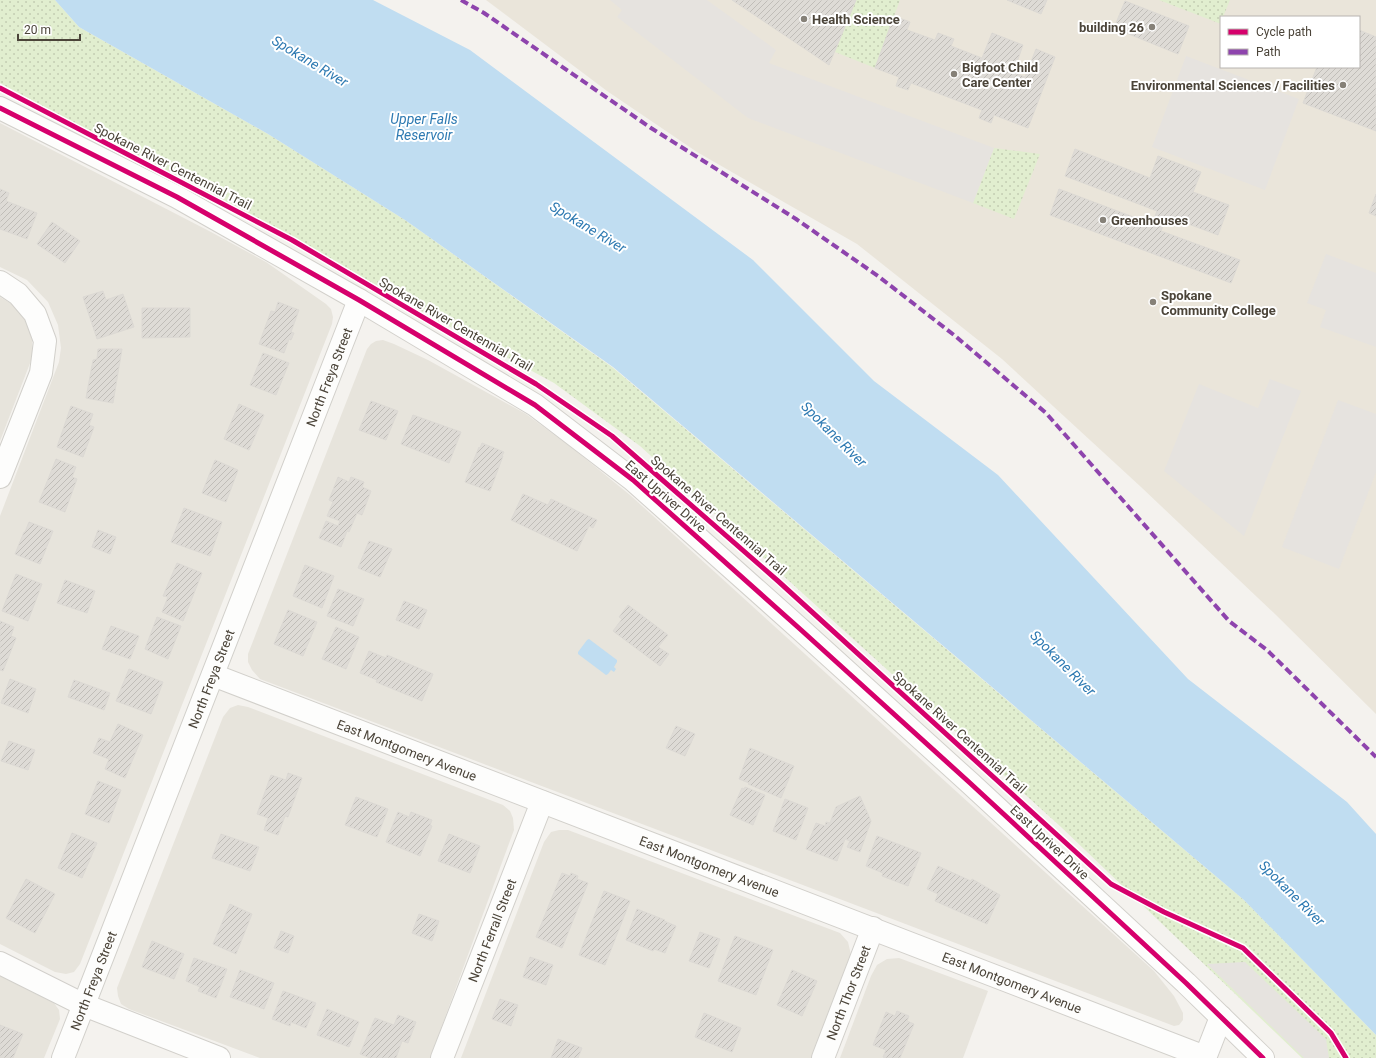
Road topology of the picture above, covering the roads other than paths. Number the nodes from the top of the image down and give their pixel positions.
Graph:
1 (0, 108) edge
2 (0, 282) edge
3 (359, 300) junction
4 (0, 477) edge
5 (213, 675) junction
6 (542, 802) junction
7 (873, 928) junction
8 (0, 963) edge
9 (84, 1005) junction
10 (1221, 1017) junction
11 (64, 1058) edge
12 (219, 1058) edge
13 (442, 1058) edge
14 (823, 1058) edge
15 (1205, 1058) edge
16 (1263, 1058) edge

1 - 3 street, East Upriver Drive
2 - 4 street
3 - 5 street, North Freya Street
3 - 10 street, East Upriver Drive
5 - 6 street, East Montgomery Avenue
5 - 9 street, North Freya Street
6 - 7 street, East Montgomery Avenue
6 - 13 street, North Ferrall Street
7 - 14 street, North Thor Street
7 - 15 street, East Montgomery Avenue
8 - 9 street
9 - 11 street, North Freya Street
9 - 12 street
10 - 15 street
10 - 16 street, East Upriver Drive

